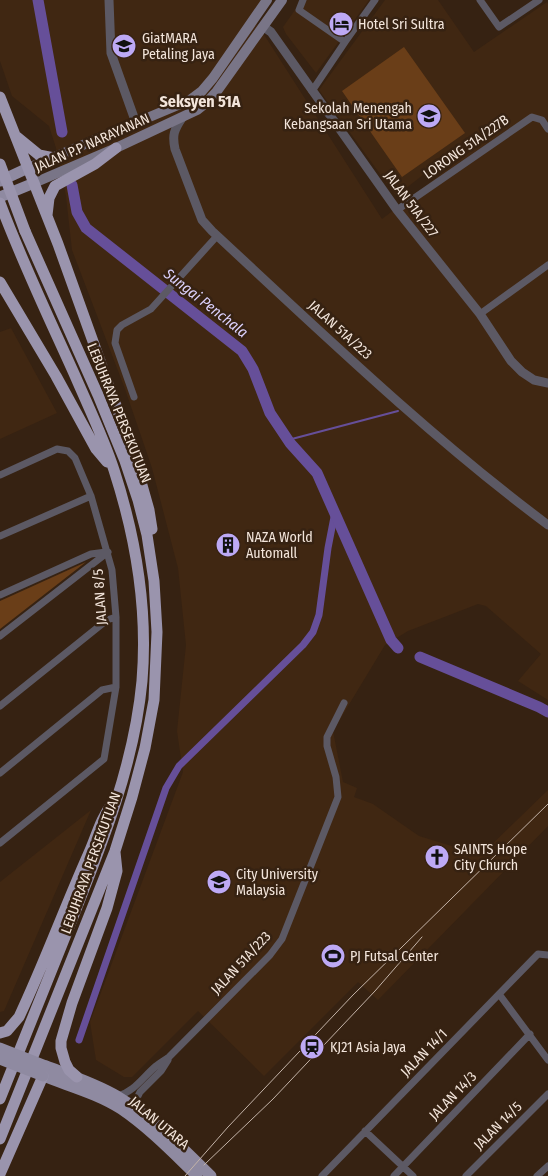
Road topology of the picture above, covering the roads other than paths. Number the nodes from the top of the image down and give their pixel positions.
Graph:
1 (109, 0) edge
2 (268, 0) edge
3 (282, 0) edge
4 (303, 0) edge
5 (375, 0) edge
6 (480, 0) edge
7 (539, 0) edge
8 (264, 26) junction
9 (345, 42) junction
10 (312, 91) junction
11 (0, 98) edge
12 (182, 118) junction
13 (136, 124) junction
14 (548, 129) edge
15 (15, 136) junction
16 (116, 148) junction
17 (54, 158) junction
18 (0, 164) edge
19 (28, 168) junction
20 (0, 180) edge
21 (34, 183) junction
22 (0, 198) edge
23 (0, 203) edge
24 (397, 210) junction
25 (47, 216) junction
26 (216, 236) junction
27 (548, 265) edge
28 (0, 282) edge
29 (480, 314) junction
30 (548, 383) edge
31 (134, 397) dead end
32 (113, 468) junction
33 (0, 475) edge
34 (90, 496) junction
35 (548, 525) edge
36 (0, 536) edge
37 (149, 546) junction
38 (108, 552) junction
39 (0, 595) edge
40 (116, 617) junction
41 (0, 636) edge
42 (116, 687) junction
43 (344, 703) dead end
44 (0, 706) edge
45 (0, 773) edge
46 (119, 794) junction
47 (0, 842) edge
48 (115, 851) junction
49 (548, 955) edge
50 (499, 994) junction
51 (0, 1033) edge
52 (530, 1034) junction
53 (0, 1048) edge
54 (169, 1057) junction
55 (0, 1059) edge
56 (548, 1060) edge
57 (44, 1070) junction
58 (77, 1077) junction
59 (548, 1094) edge
60 (118, 1096) junction
61 (0, 1099) edge
62 (139, 1111) junction
63 (365, 1131) junction
64 (0, 1139) edge
65 (403, 1166) junction
66 (548, 1166) edge
67 (0, 1174) edge
68 (197, 1176) edge
69 (211, 1176) edge
70 (322, 1176) edge
71 (394, 1176) edge
72 (413, 1176) edge
73 (466, 1176) edge
74 (537, 1176) edge

1 - 13 street
2 - 13 main road, JALAN P.P NARAYANAN
3 - 8 main road, JALAN P.P NARAYANAN
4 - 9 street
5 - 9 street
6 - 7 street
8 - 10 street, JALAN 51A/227
8 - 12 main road, JALAN P.P NARAYANAN
9 - 10 street
10 - 24 street, JALAN 51A/227
11 - 15 highway
12 - 16 main road, JALAN P.P NARAYANAN
12 - 26 street, JALAN 51A/223
13 - 17 main road, JALAN P.P NARAYANAN
14 - 24 street, LORONG 51A/227B
15 - 17 highway
15 - 19 highway
16 - 21 main road, JALAN P.P NARAYANAN
16 - 25 highway
17 - 19 main road, JALAN P.P NARAYANAN
18 - 37 highway, LEBUHRAYA PERSEKUTUAN, bridge
19 - 20 main road
19 - 21 highway
21 - 22 main road
21 - 25 highway
23 - 32 highway, LEBUHRAYA PERSEKUTUAN
24 - 29 street, JALAN 51A/227
25 - 37 highway
26 - 31 street
26 - 35 street, JALAN 51A/223
27 - 29 street
28 - 32 highway
29 - 30 street, JALAN 51A/227
32 - 46 highway, LEBUHRAYA PERSEKUTUAN
33 - 34 street, JALAN 8/5
34 - 36 street
34 - 38 street, JALAN 8/5
37 - 48 highway, LEBUHRAYA PERSEKUTUAN
38 - 39 street
38 - 40 street, JALAN 8/5
38 - 41 street
40 - 42 street, JALAN 8/5
40 - 44 street
42 - 45 street
42 - 47 street, JALAN 8/5
43 - 54 street, JALAN 51A/223
46 - 51 highway
46 - 61 highway, LEBUHRAYA PERSEKUTUAN
48 - 58 highway
48 - 64 highway, LEBUHRAYA PERSEKUTUAN
49 - 50 street, JALAN 14/1
50 - 52 street
50 - 63 street, JALAN 14/1
52 - 56 street
52 - 65 street, JALAN 14/3
53 - 57 main road, bridge
54 - 60 street, JALAN 51A/223
54 - 62 street, JALAN 51A/223
55 - 57 main road, bridge
57 - 58 main road, JALAN UTARA
57 - 67 highway
57 - 68 main road, JALAN UTARA
58 - 60 main road, JALAN UTARA
59 - 73 street, JALAN 14/5
60 - 62 main road, JALAN UTARA
62 - 69 main road, JALAN UTARA
63 - 65 street
63 - 70 street, JALAN 14/1
65 - 71 street, JALAN 14/3
65 - 72 street
66 - 74 street

